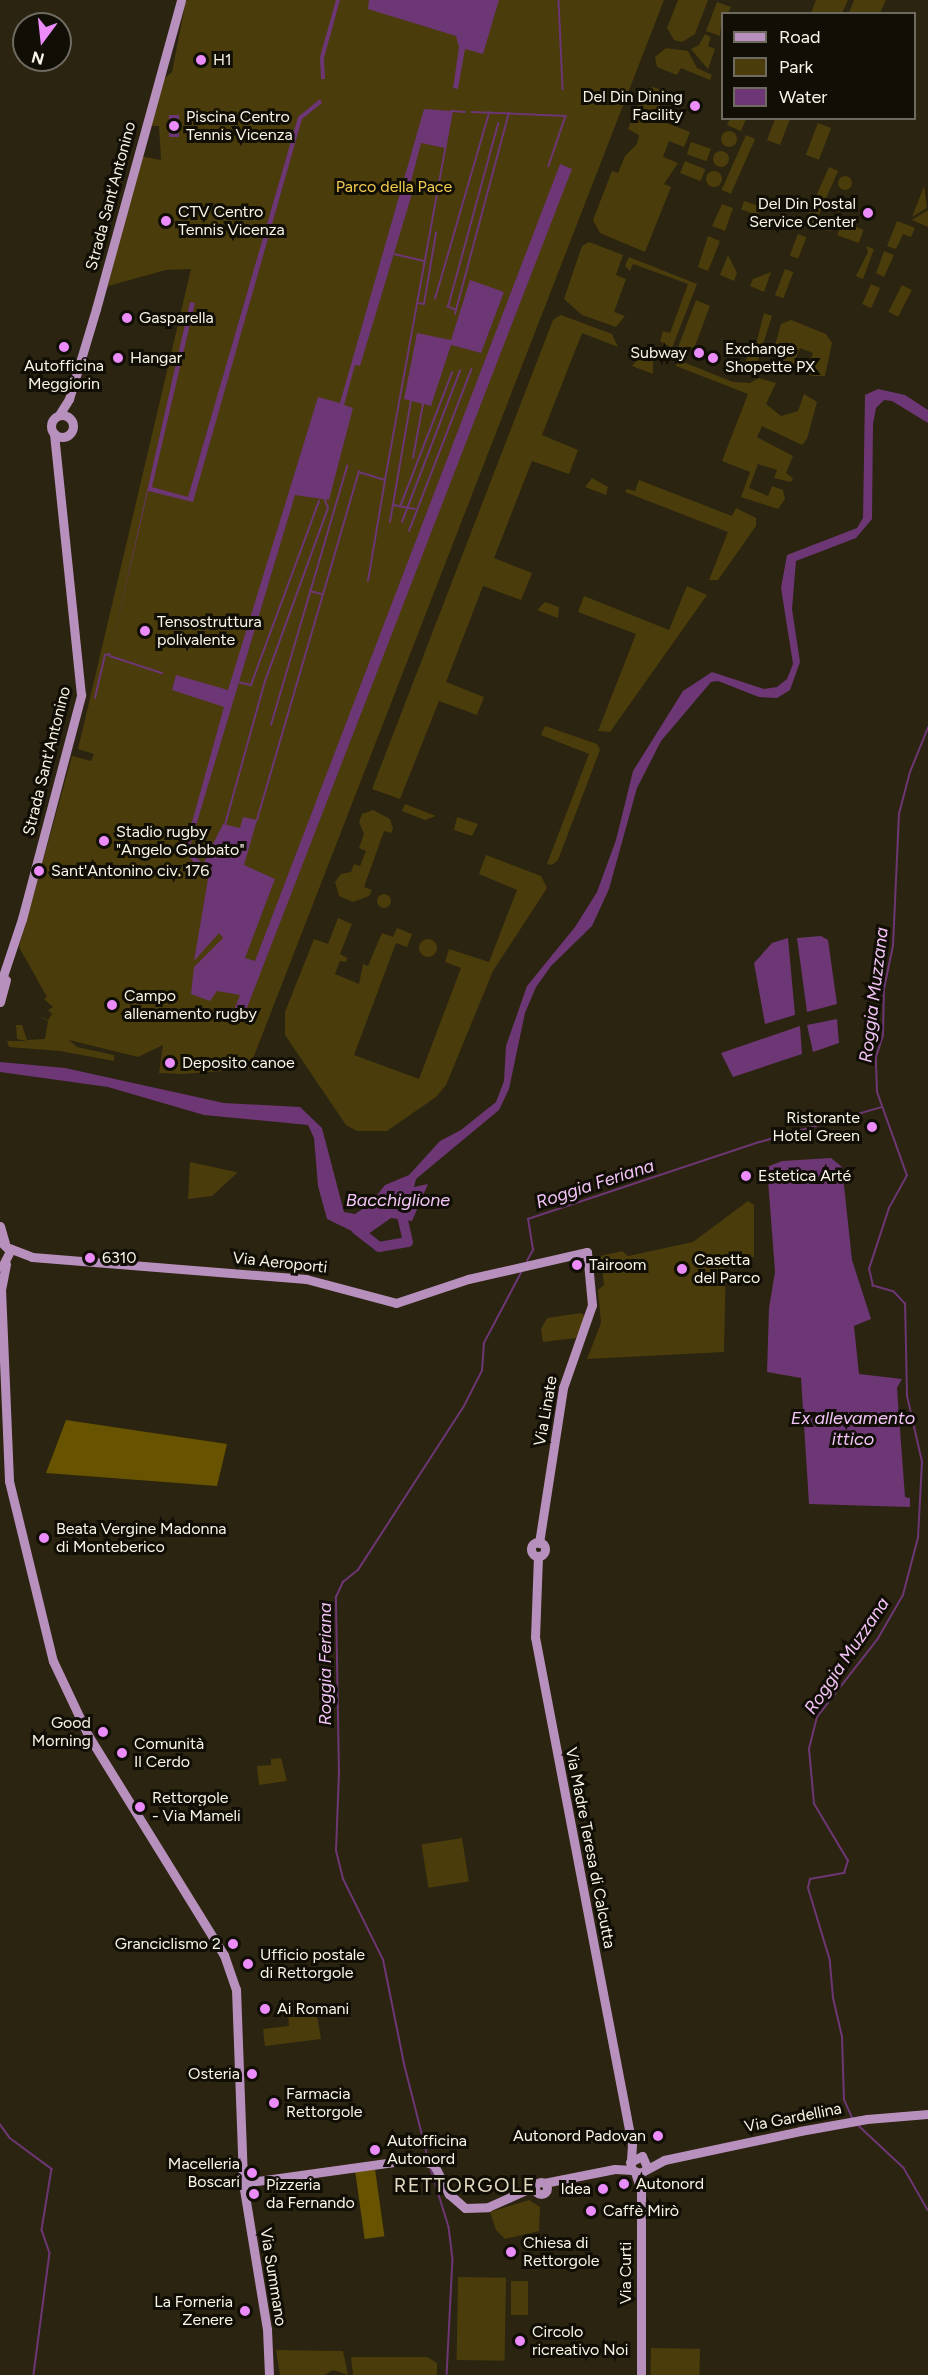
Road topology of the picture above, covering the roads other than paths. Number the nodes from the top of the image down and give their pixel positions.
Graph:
1 (181, 0) edge
2 (69, 399) junction
3 (59, 415) junction
4 (72, 419) junction
5 (54, 433) junction
6 (67, 436) junction
7 (56, 458) junction
8 (9, 960) junction
9 (0, 985) edge
10 (0, 1002) edge
11 (0, 1226) edge
12 (5, 1244) edge
13 (587, 1252) joint
14 (32, 1257) junction
15 (5, 1264) edge
16 (0, 1288) edge
17 (538, 1556) joint
18 (928, 2114) edge
19 (632, 2145) junction
20 (642, 2156) junction
21 (631, 2159) junction
22 (664, 2160) junction
23 (646, 2167) junction
24 (615, 2169) junction
25 (633, 2171) junction
26 (243, 2183) junction
27 (269, 2375) edge
28 (641, 2375) edge

1 - 2 street, Strada Sant'Antonino
2 - 3 street, Strada Sant'Antonino
2 - 4 street, Strada Sant'Antonino
3 - 4 street
3 - 5 street, Strada Sant'Antonino
4 - 6 street, Strada Sant'Antonino
5 - 6 street
5 - 7 street, Strada Sant'Antonino
6 - 7 street, Strada Sant'Antonino
7 - 8 street, Strada Sant'Antonino
8 - 9 street, Strada Sant'Antonino
8 - 10 street, Strada Sant'Antonino
11 - 12 street
12 - 14 street, Via Aeroporti
12 - 15 street, Via Summano
13 - 14 street, Via Aeroporti
13 - 17 street, Via Linate
14 - 15 street, Via Aeroporti
15 - 16 street, Via Summano
16 - 26 street, Via Summano
17 - 19 street, Via Madre Teresa di Calcutta
18 - 22 street, Via Gardellina
19 - 20 street
19 - 21 street, Via Madre Teresa di Calcutta
20 - 21 street, Via Gardellina
20 - 22 street, Via Gardellina
20 - 23 street
21 - 24 street, Via Gardellina
21 - 25 street
22 - 23 street, Via Gardellina
23 - 25 street, Via Gardellina
24 - 25 street, Via Gardellina
24 - 26 street, Via Gardellina
25 - 28 street, Via Curti
26 - 27 street, Via Summano

